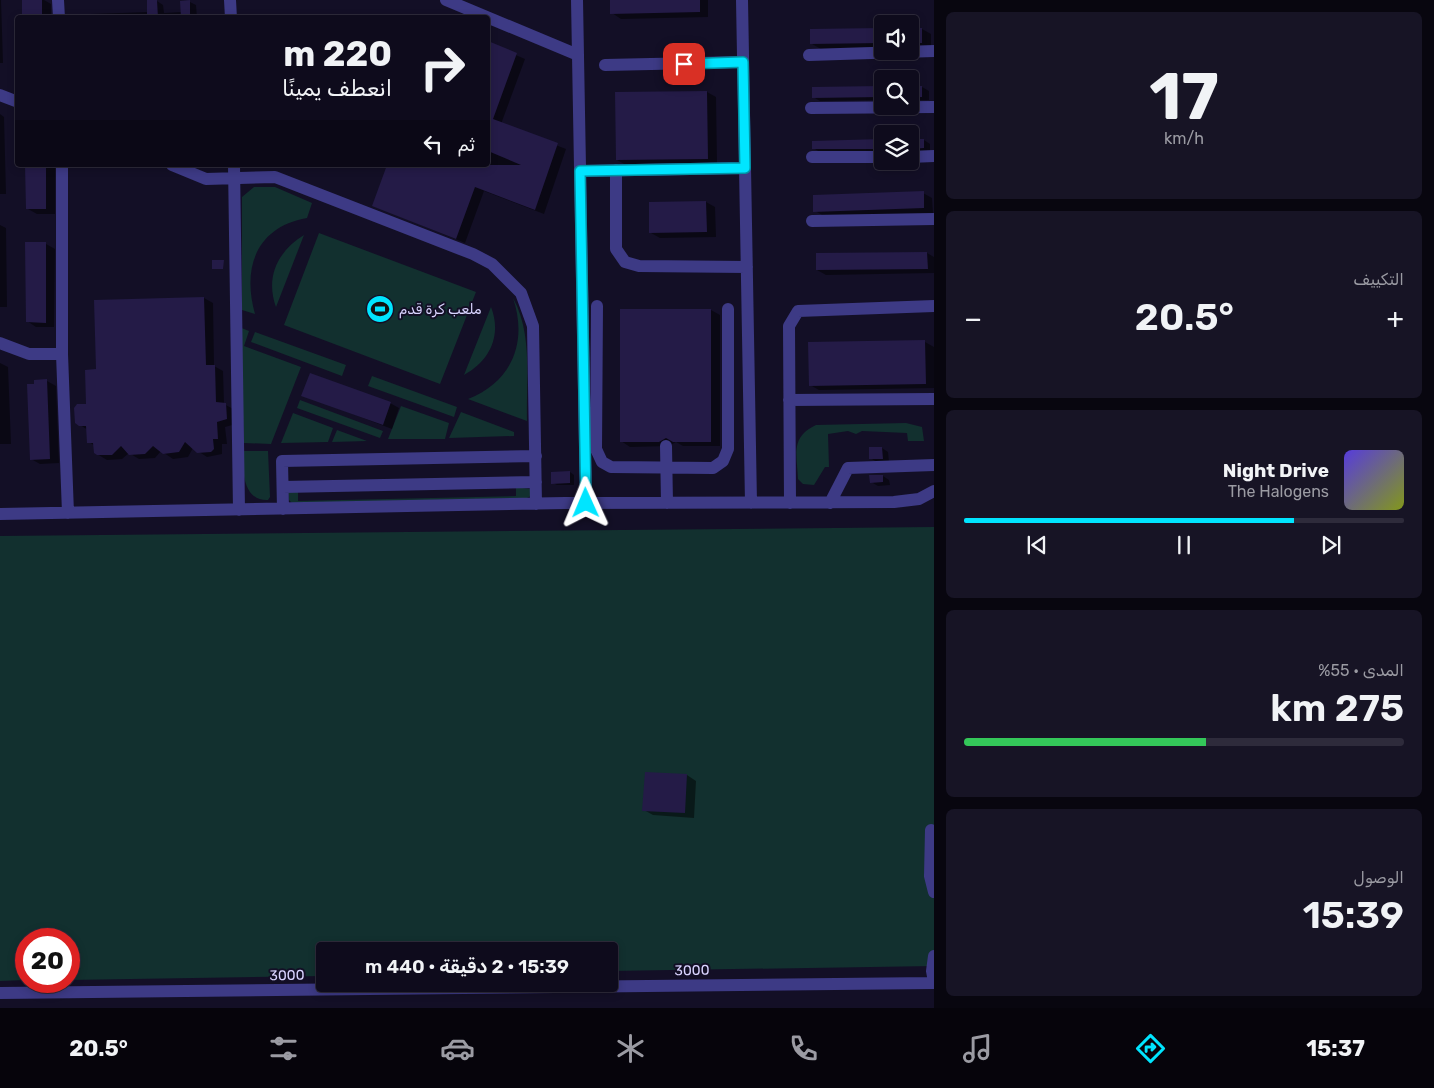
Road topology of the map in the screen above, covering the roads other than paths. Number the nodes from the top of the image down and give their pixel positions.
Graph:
1 (58, 0) edge
2 (230, 0) edge
3 (446, 0) edge
4 (577, 0) edge
5 (742, 0) edge
6 (59, 15) edge
7 (230, 15) edge
8 (482, 15) edge
9 (490, 18) edge
10 (934, 51) edge
11 (578, 55) junction
12 (809, 55) dead end
13 (743, 62) junction
14 (605, 65) dead end
15 (0, 95) edge
16 (15, 101) edge
17 (934, 107) edge
18 (811, 108) dead end
19 (919, 156) edge
20 (934, 156) edge
21 (812, 157) dead end
22 (874, 157) edge
23 (62, 167) edge
24 (177, 167) edge
25 (745, 168) junction
26 (616, 170) junction
27 (234, 171) edge
28 (580, 171) junction
29 (934, 218) edge
30 (812, 221) dead end
31 (747, 267) junction
32 (597, 306) dead end
33 (934, 306) edge
34 (728, 309) dead end
35 (0, 343) edge
36 (62, 354) junction
37 (934, 399) edge
38 (790, 400) junction
39 (666, 446) dead end
40 (536, 456) junction
41 (934, 466) edge
42 (666, 468) junction
43 (536, 482) junction
44 (283, 487) junction
45 (934, 491) edge
46 (586, 503) junction
47 (666, 503) junction
48 (750, 503) junction
49 (790, 503) junction
50 (830, 503) junction
51 (536, 504) junction
52 (283, 509) junction
53 (240, 510) junction
54 (68, 513) junction
55 (0, 514) edge
56 (931, 830) dead end
57 (934, 892) edge
58 (934, 956) edge
59 (934, 982) edge
60 (0, 993) edge

1 - 6 street
2 - 7 street
3 - 8 street
4 - 11 street
5 - 13 street
9 - 11 street
10 - 12 street
11 - 28 street
13 - 14 street
13 - 25 street
15 - 16 street
17 - 18 street
19 - 20 street
21 - 22 street
23 - 36 street
24 - 27 street
25 - 26 street
25 - 31 street
26 - 28 street
26 - 31 street
27 - 40 street
27 - 53 street
28 - 46 street
29 - 30 street
31 - 48 street
32 - 42 street
33 - 38 street
34 - 42 street
35 - 36 street
36 - 54 street
37 - 38 street
38 - 49 street
39 - 42 street
40 - 43 street
40 - 44 street
41 - 50 street
42 - 47 street
43 - 44 street
43 - 51 street
44 - 52 street
45 - 50 street
46 - 47 street
46 - 51 street
47 - 48 street
48 - 49 street
49 - 50 street
51 - 52 street
52 - 53 street
53 - 54 street
54 - 55 street
56 - 57 street
58 - 59 street
59 - 60 street, 3000

